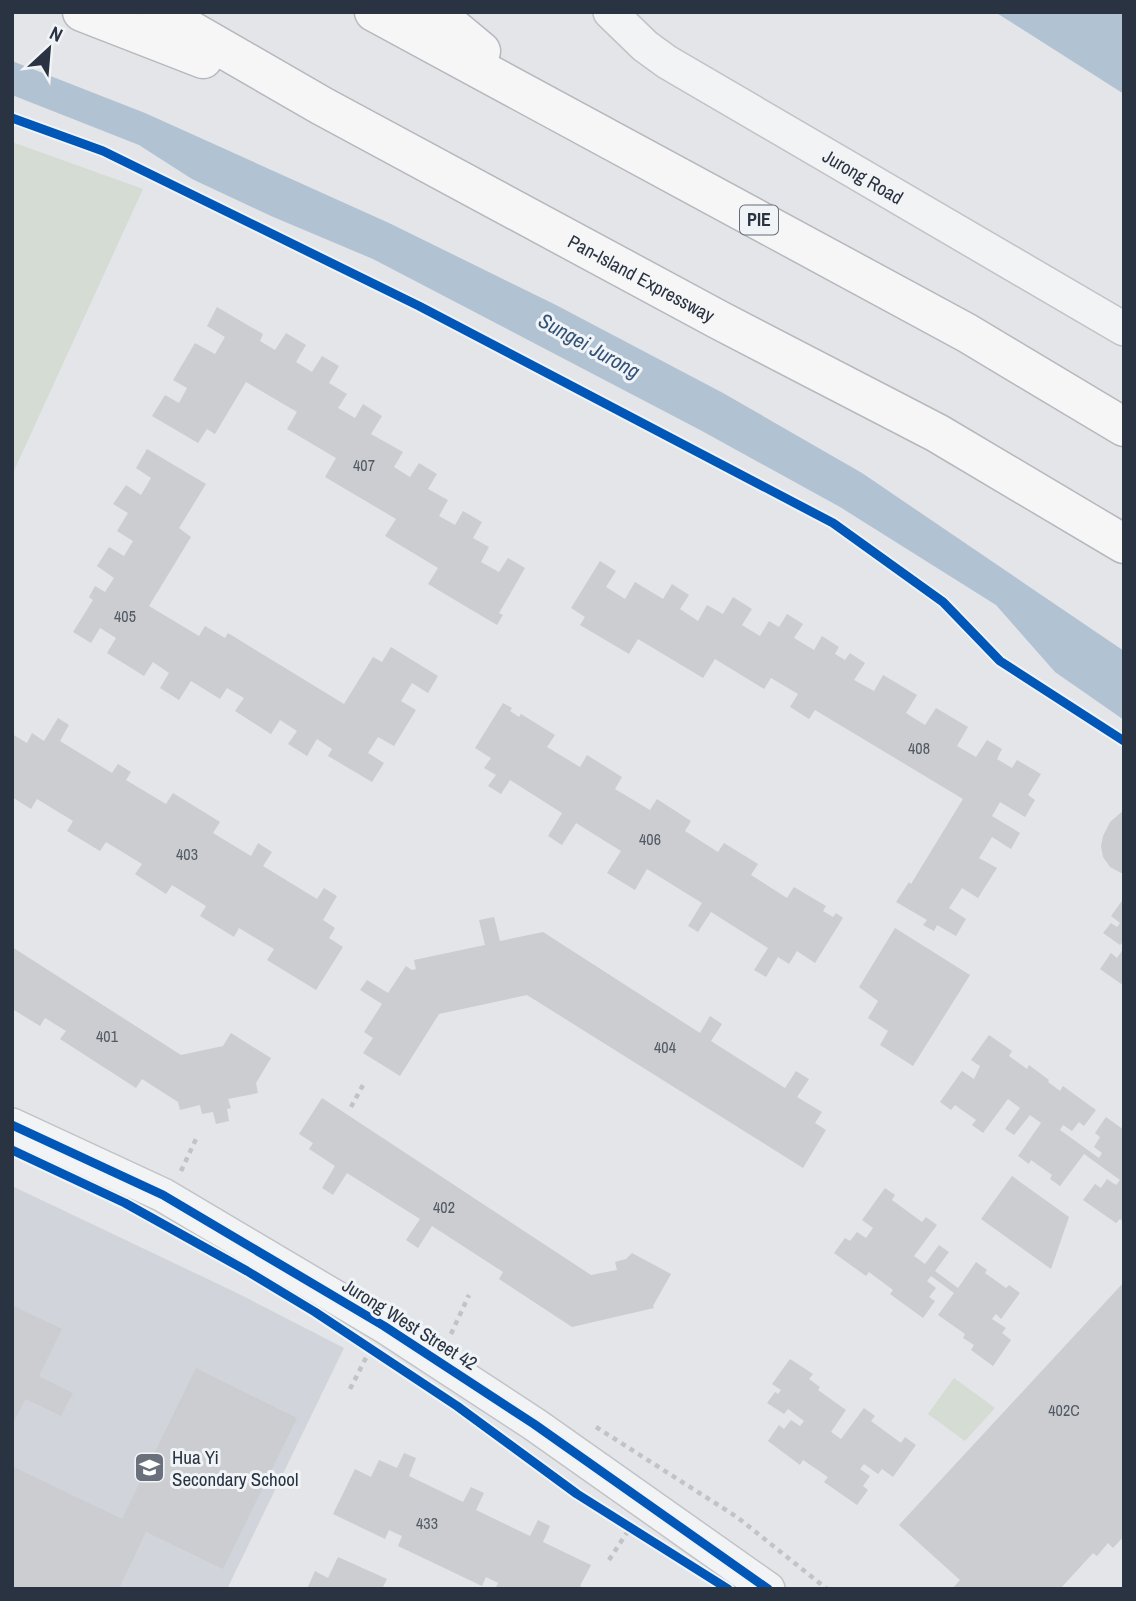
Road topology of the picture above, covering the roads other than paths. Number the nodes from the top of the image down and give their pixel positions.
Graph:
1 (82, 12) edge
2 (159, 12) edge
3 (374, 12) edge
4 (434, 12) edge
5 (610, 12) edge
6 (322, 106) junction
7 (550, 106) junction
8 (1124, 329) edge
9 (1124, 427) edge
10 (1124, 544) edge
11 (12, 1125) edge
12 (768, 1589) edge

1 - 6 highway
2 - 6 highway, Pan-Island Expressway
3 - 7 highway, PIE
4 - 7 highway
5 - 8 street, Jurong Road
6 - 10 highway, Pan-Island Expressway
7 - 9 highway, PIE
11 - 12 street, Jurong West Street 42

